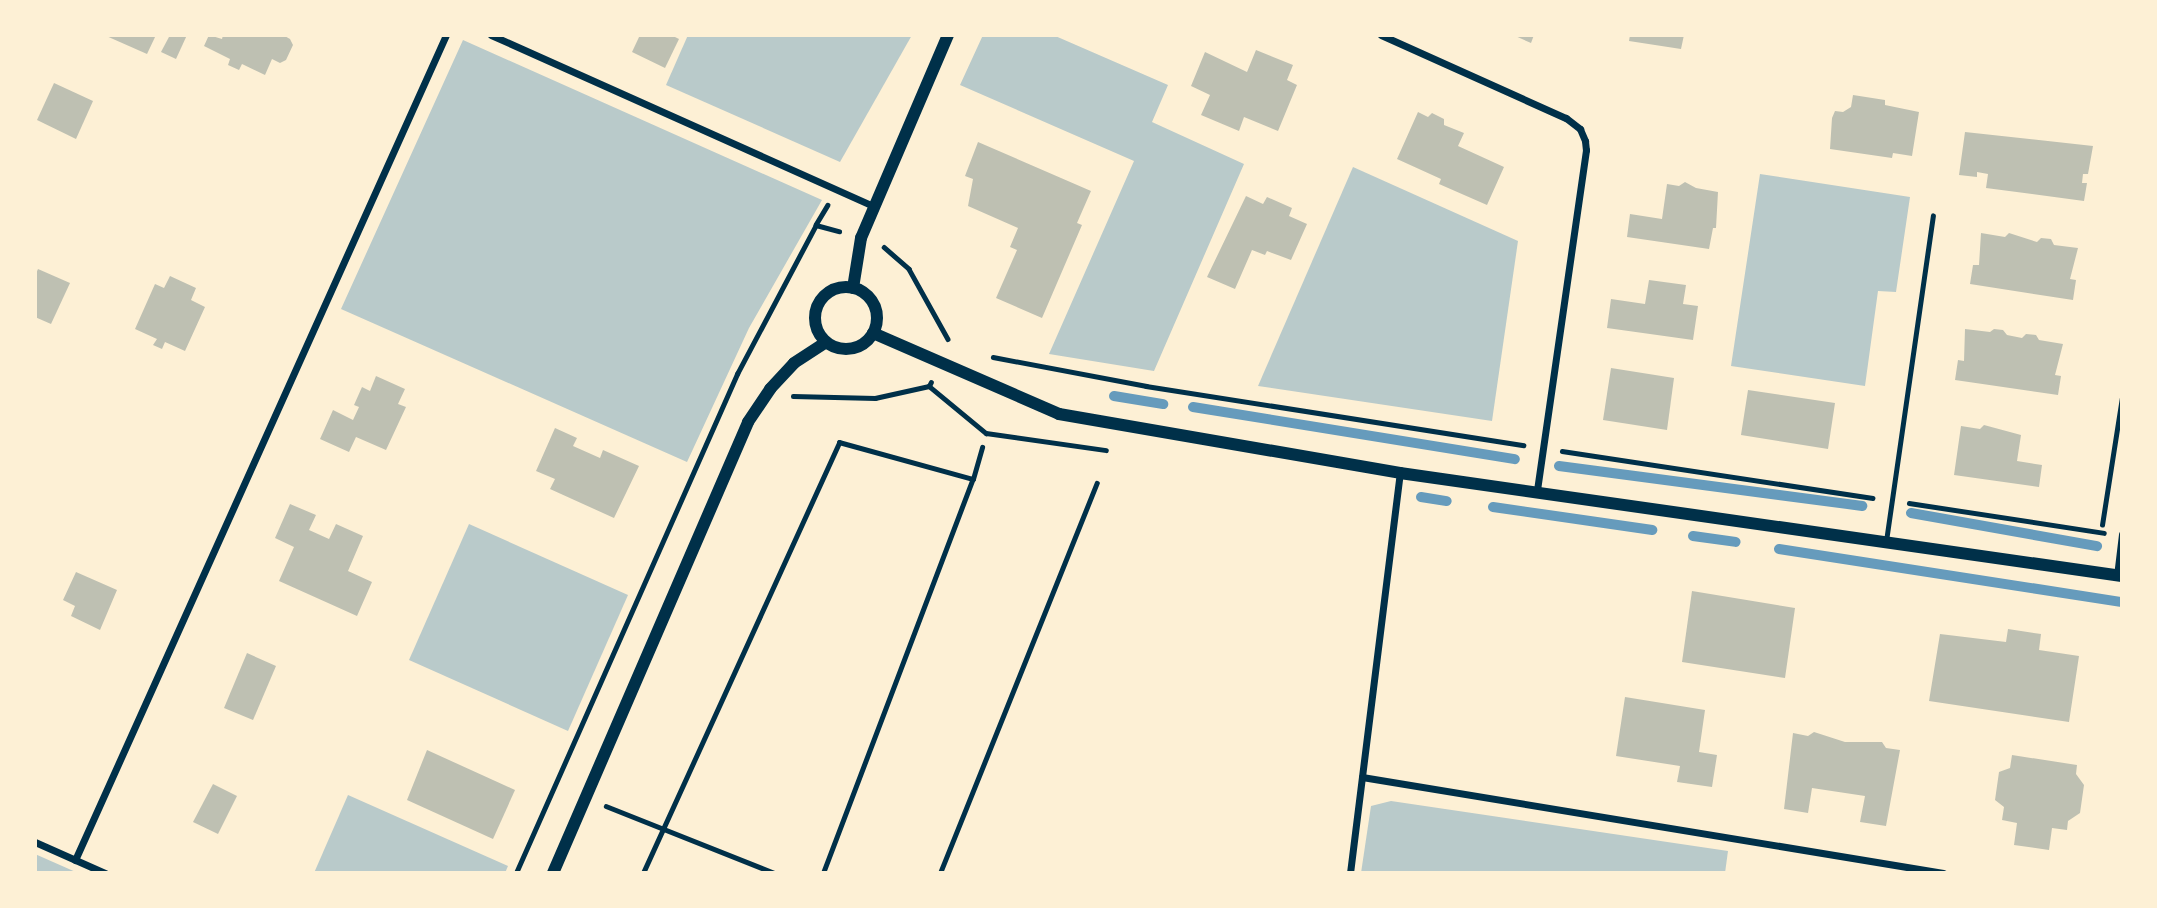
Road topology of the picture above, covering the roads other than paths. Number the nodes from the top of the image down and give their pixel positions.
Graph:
1 (446, 35) edge
2 (491, 35) edge
3 (948, 35) edge
4 (1381, 35) edge
5 (874, 206) junction
6 (1933, 215) dead end
7 (853, 288) junction
8 (873, 333) junction
9 (826, 342) junction
10 (1400, 472) junction
11 (1537, 492) junction
12 (2122, 534) edge
13 (1886, 541) junction
14 (2120, 576) edge
15 (1362, 777) junction
16 (35, 842) edge
17 (75, 860) junction
18 (105, 873) edge
19 (553, 873) edge
20 (1350, 873) edge
21 (1943, 873) edge

1 - 17 street
2 - 5 street
3 - 5 street
4 - 11 street
5 - 7 street
6 - 13 lane
7 - 8 street
7 - 9 street
8 - 9 street
8 - 10 street
9 - 19 street
10 - 11 street
10 - 15 street
11 - 13 street
12 - 14 street
13 - 14 street
15 - 20 street
15 - 21 street
16 - 17 street
17 - 18 street

